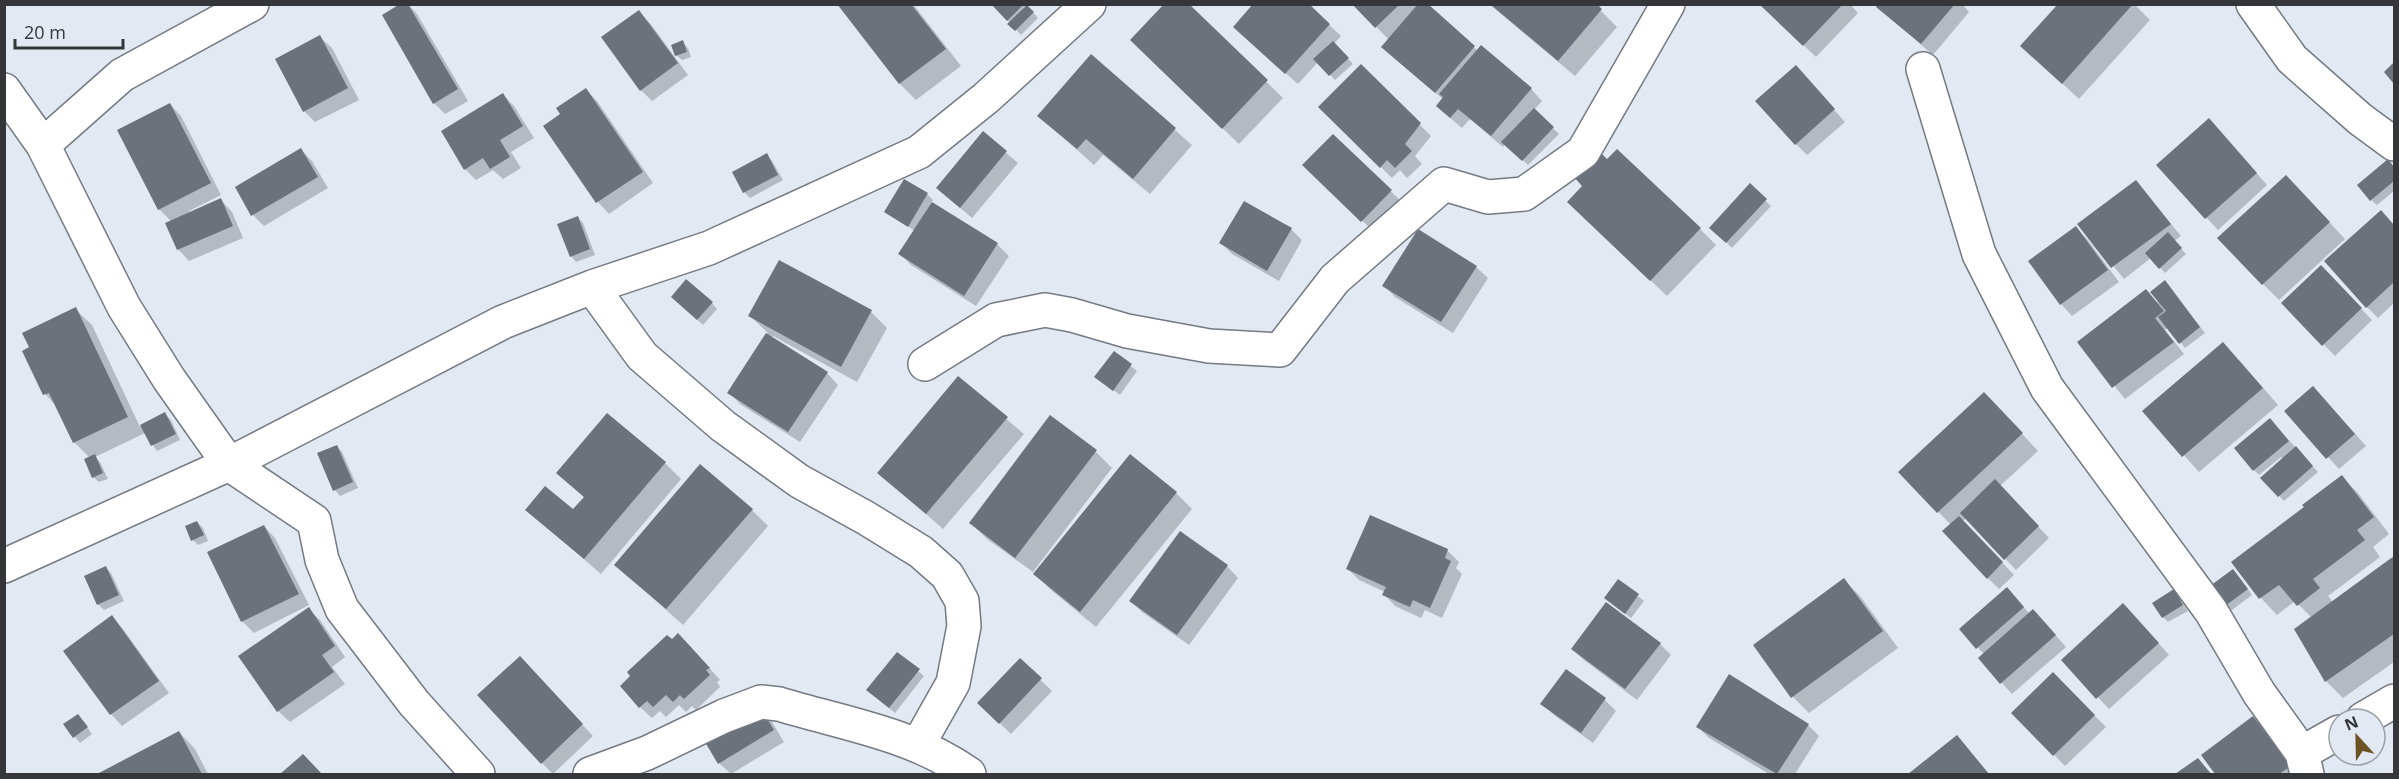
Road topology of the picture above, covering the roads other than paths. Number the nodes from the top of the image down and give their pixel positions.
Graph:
1 (252, 4) edge
2 (1089, 4) edge
3 (1668, 4) edge
4 (2253, 4) edge
5 (1923, 69) dead end
6 (8, 103) edge
7 (2394, 144) edge
8 (43, 145) junction
9 (592, 288) junction
10 (925, 364) dead end
11 (229, 464) junction
12 (4, 566) edge
13 (2327, 743) edge
14 (918, 746) junction
15 (2304, 764) edge
16 (478, 774) edge
17 (590, 774) edge
18 (969, 774) edge

1 - 8 street
2 - 9 street
3 - 10 street
4 - 7 street
5 - 15 street
6 - 8 street
8 - 11 street
9 - 11 street
9 - 14 street
11 - 12 street
11 - 16 street
13 - 15 street
14 - 17 street
14 - 18 street

